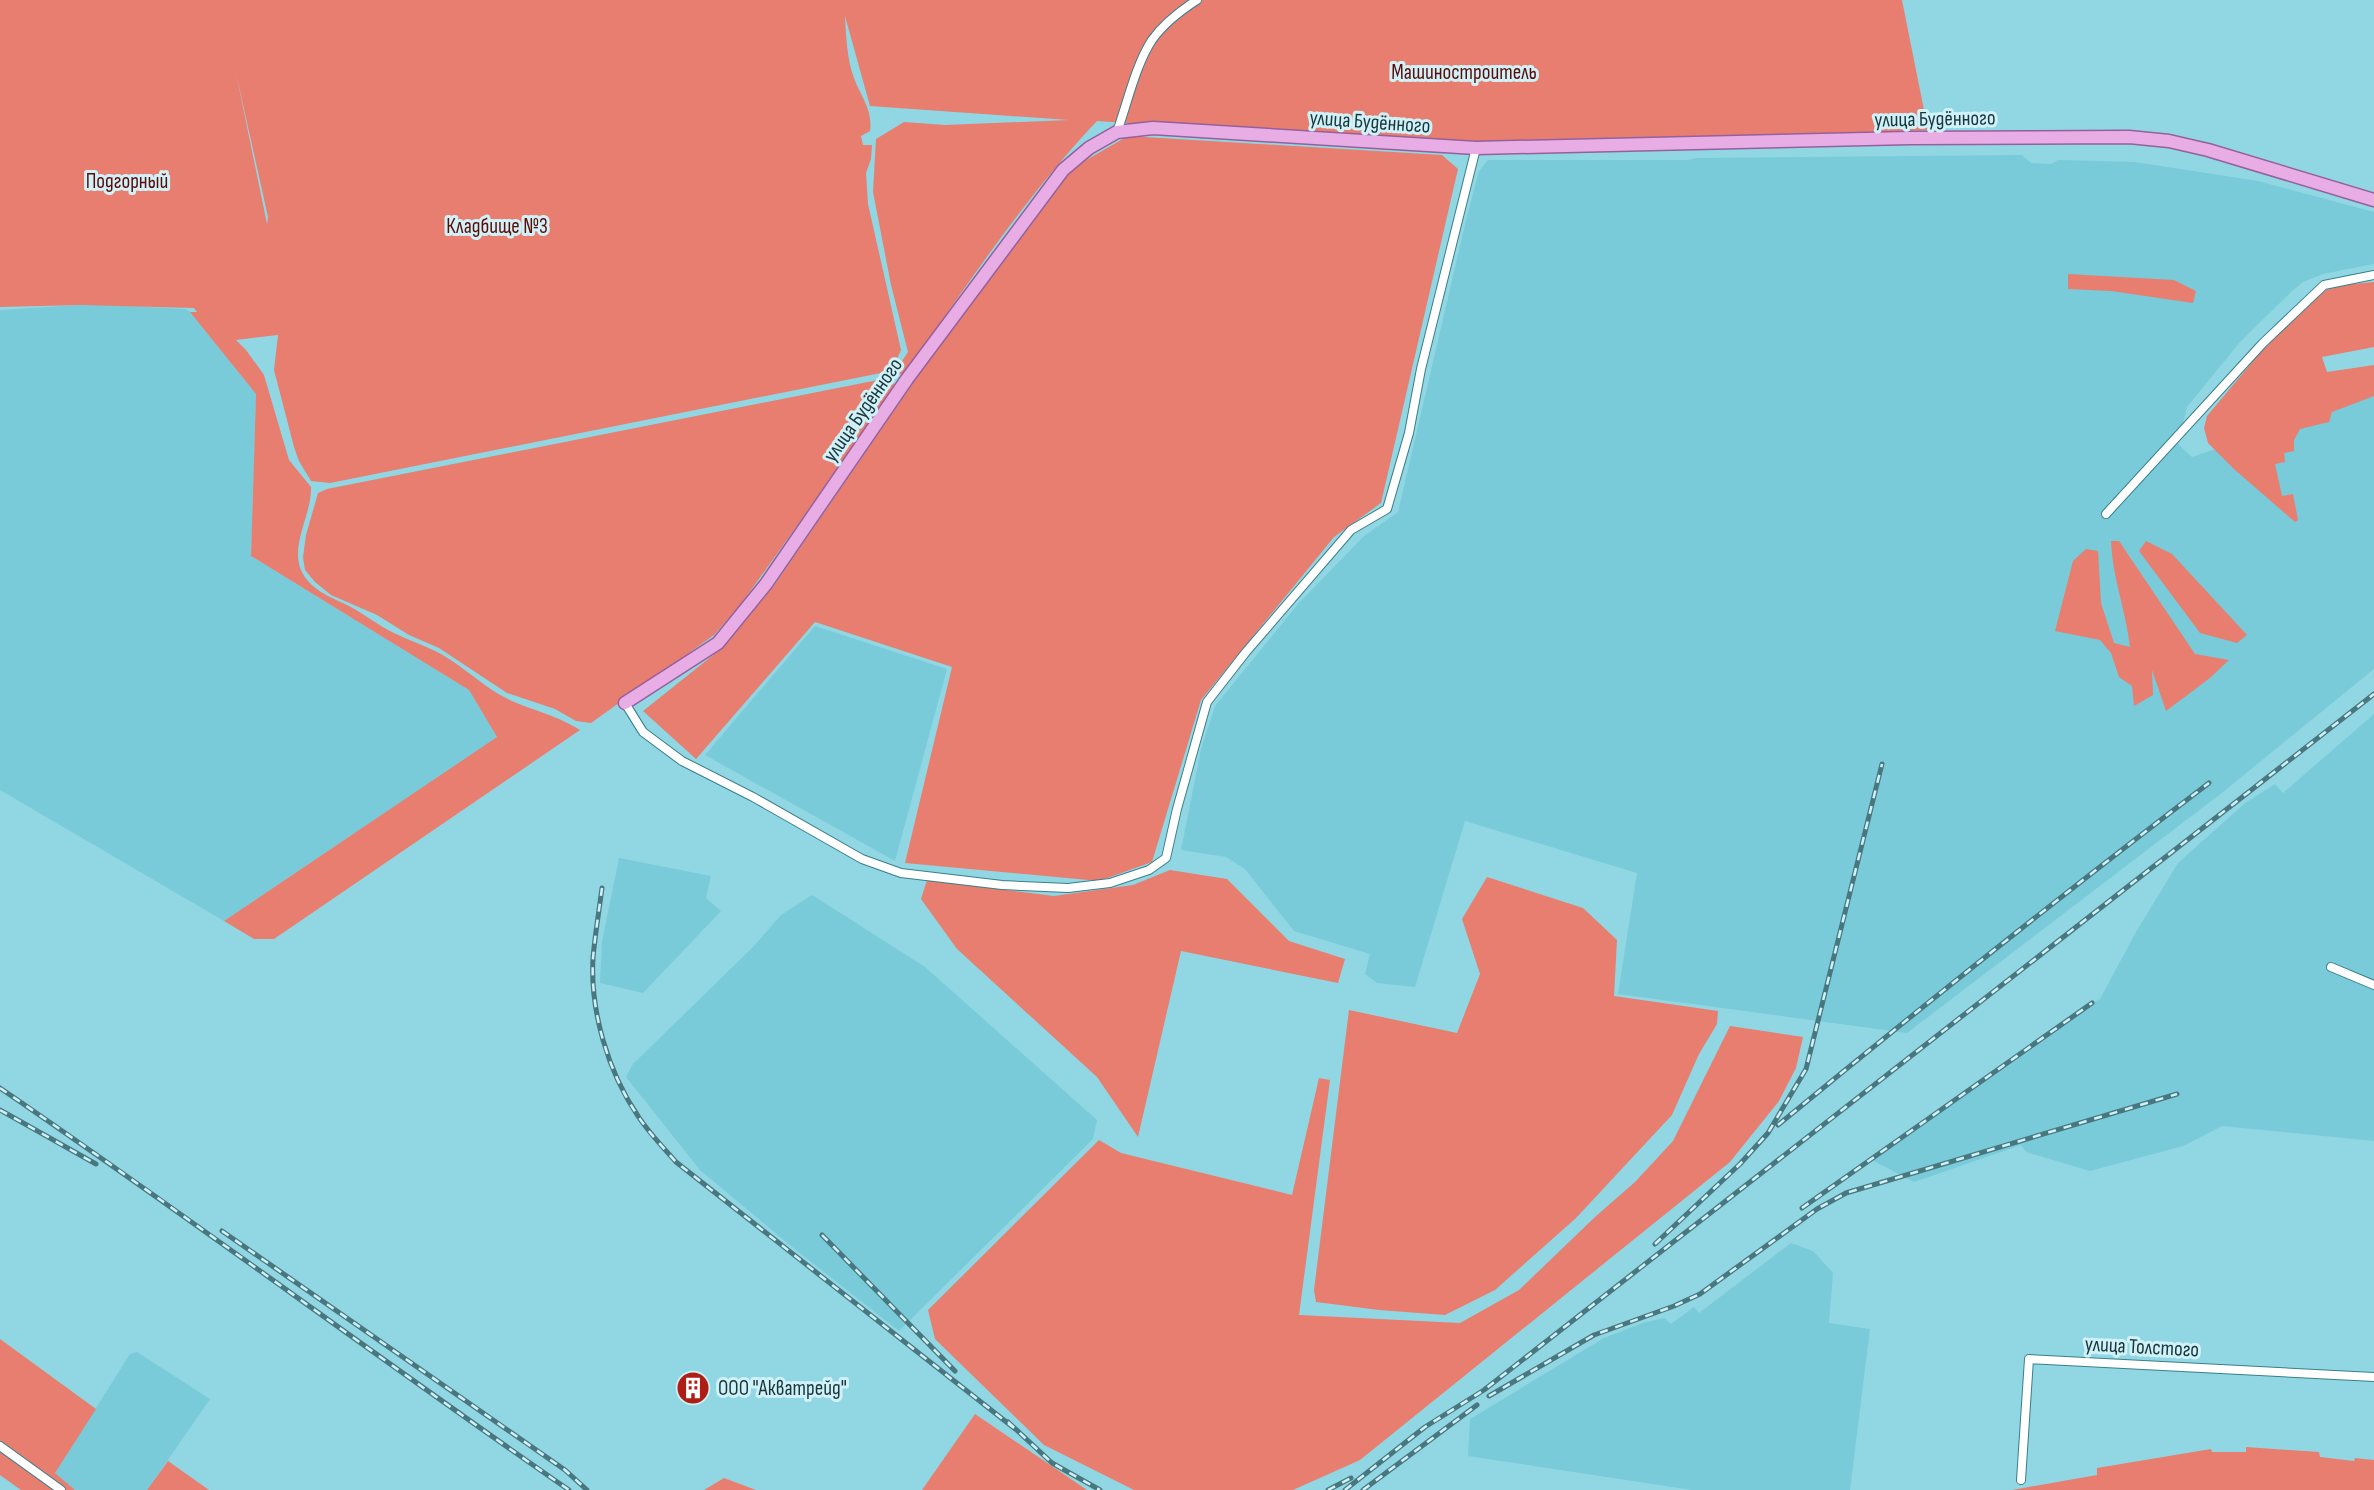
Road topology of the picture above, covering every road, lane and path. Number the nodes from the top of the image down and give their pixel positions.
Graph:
1 (1197, 0) edge
2 (1117, 132) junction
3 (1476, 148) junction
4 (2374, 200) edge
5 (2374, 275) edge
6 (2106, 514) dead end
7 (625, 703) joint
8 (2331, 967) dead end
9 (2374, 985) edge
10 (2374, 1377) edge
11 (0, 1446) edge
12 (2021, 1480) dead end
13 (61, 1490) edge

1 - 2 street
2 - 3 main road, улица Будённого
2 - 7 main road, улица Будённого
3 - 4 main road, улица Будённого
3 - 7 street
5 - 6 street
8 - 9 street
10 - 12 street, улица Толстого
11 - 13 street

